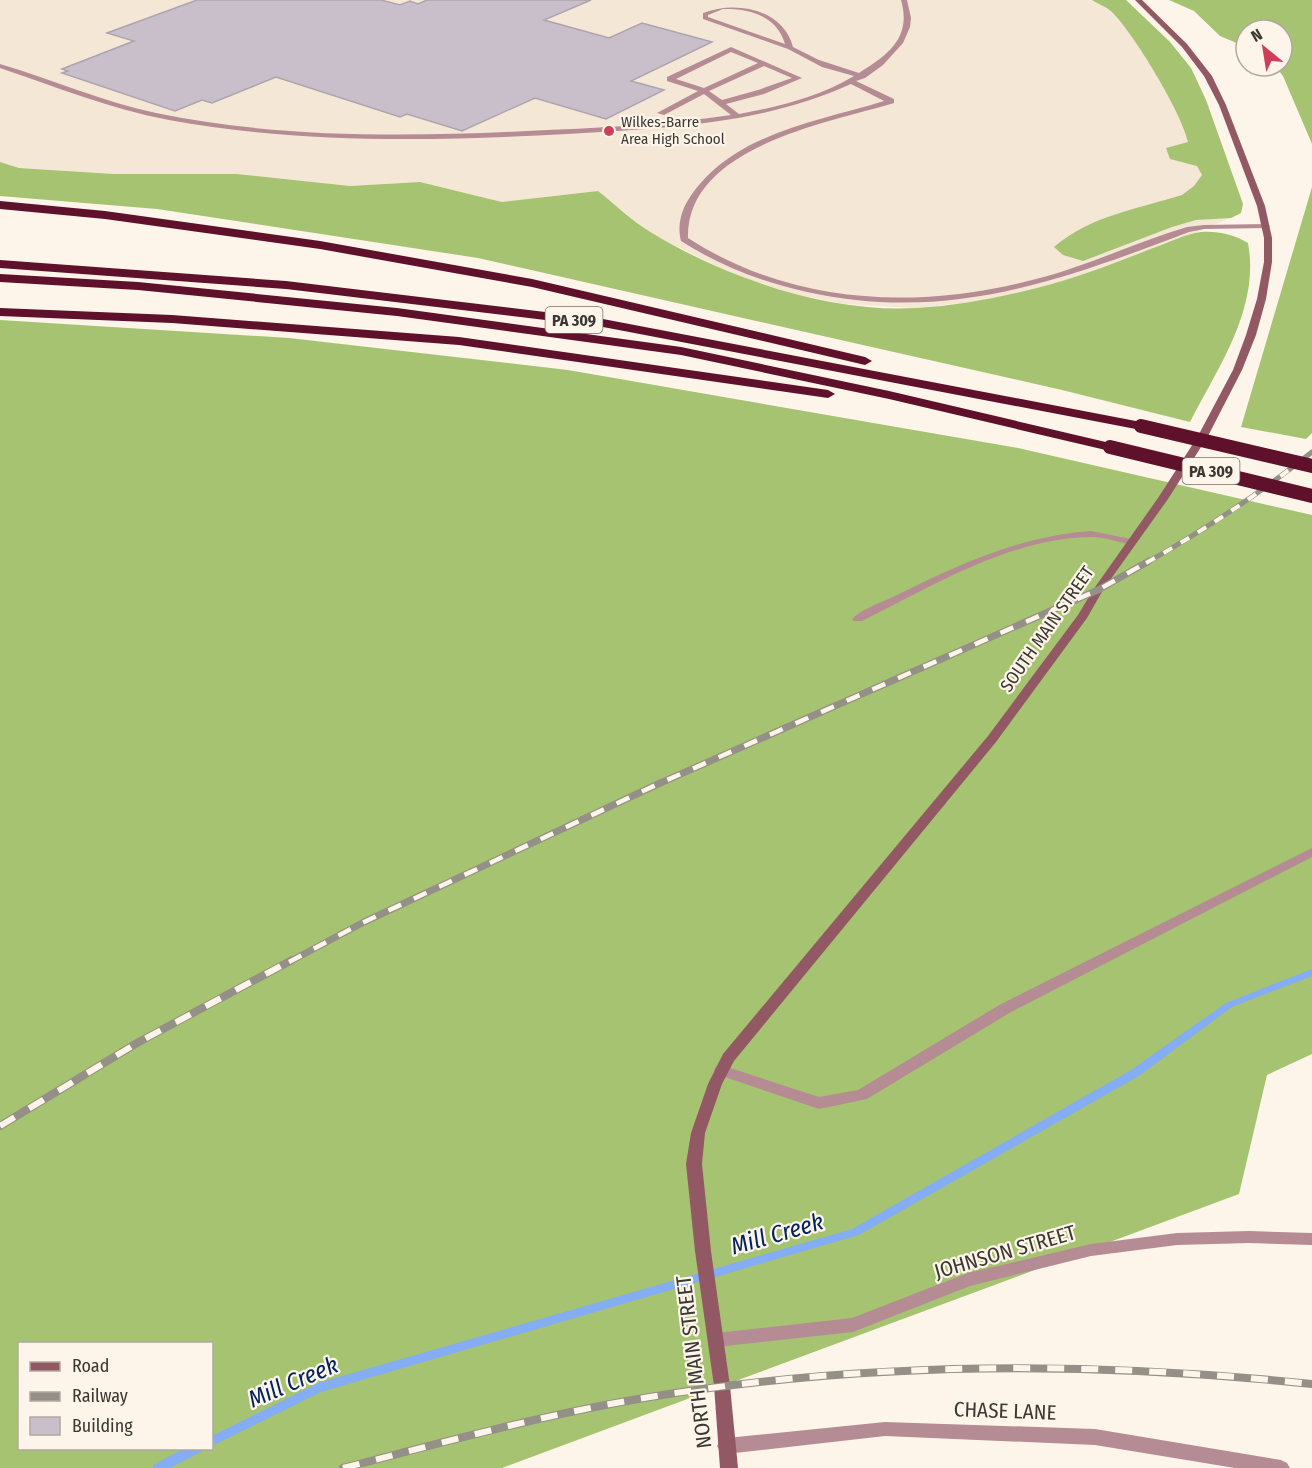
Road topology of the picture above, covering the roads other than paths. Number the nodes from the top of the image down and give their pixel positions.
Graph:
1 (904, 0) edge
2 (1138, 0) edge
3 (790, 48) junction
4 (762, 64) junction
5 (0, 66) edge
6 (862, 76) junction
7 (852, 82) junction
8 (704, 91) junction
9 (721, 103) junction
10 (661, 113) dead end
11 (736, 116) junction
12 (0, 205) edge
13 (1266, 226) junction
14 (0, 264) edge
15 (0, 278) edge
16 (0, 312) edge
17 (1124, 422) junction
18 (1110, 447) junction
19 (1312, 466) edge
20 (1312, 496) edge
21 (1131, 542) junction
22 (858, 619) dead end
23 (1312, 852) edge
24 (721, 1070) junction
25 (1312, 1239) edge
26 (703, 1251) joint
27 (716, 1340) junction
28 (726, 1446) junction
29 (729, 1468) edge
30 (1281, 1468) edge

1 - 6 street
2 - 13 main road, SOUTH MAIN STREET
3 - 3 street
3 - 6 street
4 - 8 street
4 - 8 street
4 - 9 street
5 - 11 street
6 - 7 street
7 - 11 street
7 - 13 street
8 - 9 street
8 - 10 street
9 - 11 street
12 - 17 highway
13 - 21 main road, SOUTH MAIN STREET
14 - 17 highway, PA 309
15 - 18 highway, PA 309
16 - 18 highway
17 - 19 highway, PA 309, bridge
18 - 20 highway, PA 309, bridge
21 - 22 street
21 - 24 main road, SOUTH MAIN STREET
23 - 24 street
24 - 26 main road, SOUTH MAIN STREET
25 - 27 street, JOHNSON STREET
26 - 27 main road, NORTH MAIN STREET
27 - 28 main road, NORTH MAIN STREET
28 - 29 main road, NORTH MAIN STREET
28 - 30 street, CHASE LANE

